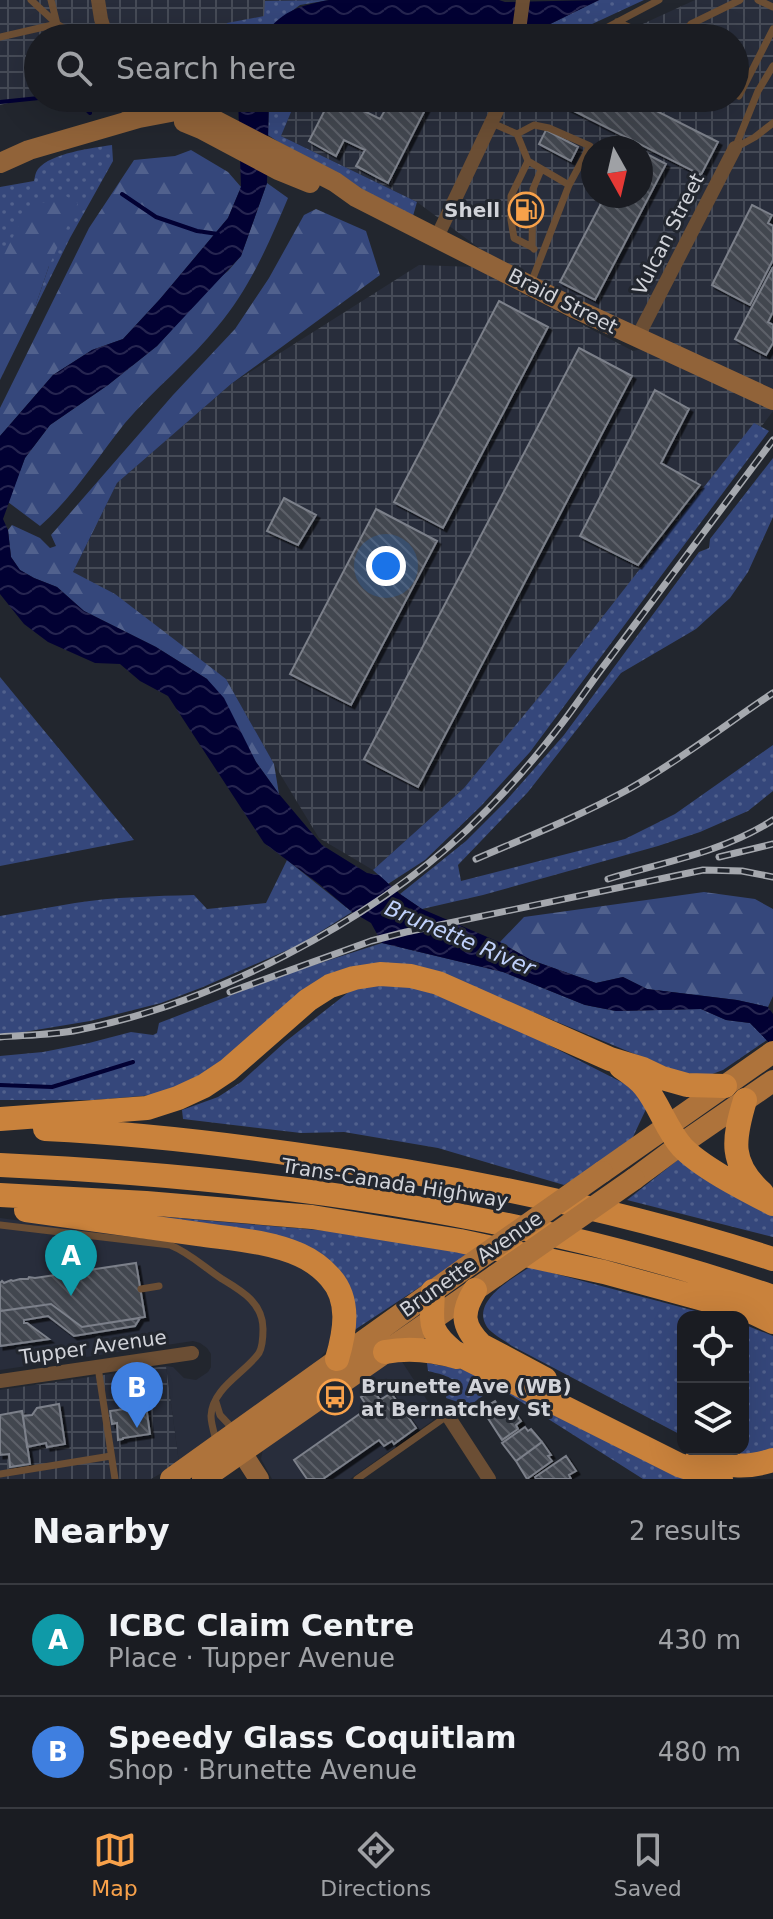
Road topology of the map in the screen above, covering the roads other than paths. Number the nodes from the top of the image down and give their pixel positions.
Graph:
1 (31, 0) edge
2 (51, 0) edge
3 (98, 0) edge
4 (523, 0) edge
5 (659, 0) edge
6 (740, 0) edge
7 (758, 0) edge
8 (773, 7) edge
9 (617, 22) junction
10 (57, 24) joint
11 (103, 24) edge
12 (520, 24) edge
13 (613, 24) edge
14 (622, 24) edge
15 (691, 24) edge
16 (773, 29) edge
17 (24, 32) edge
18 (0, 37) edge
19 (773, 66) edge
20 (749, 76) edge
21 (129, 112) edge
22 (170, 112) edge
23 (186, 112) edge
24 (497, 112) edge
25 (131, 120) junction
26 (492, 123) junction
27 (773, 123) edge
28 (517, 134) junction
29 (735, 148) junction
30 (29, 150) junction
31 (0, 152) edge
32 (528, 161) junction
33 (0, 163) edge
34 (541, 170) junction
35 (569, 185) junction
36 (437, 237) junction
37 (532, 247) junction
38 (543, 254) junction
39 (530, 285) junction
40 (637, 338) junction
41 (773, 400) edge
42 (764, 1058) edge
43 (610, 1059) junction
44 (773, 1082) edge
45 (725, 1086) junction
46 (745, 1100) junction
47 (0, 1119) edge
48 (0, 1128) edge
49 (674, 1136) junction
50 (0, 1165) edge
51 (0, 1195) edge
52 (773, 1204) edge
53 (0, 1207) edge
54 (0, 1225) edge
55 (773, 1259) edge
56 (469, 1280) junction
57 (159, 1286) dead end
58 (141, 1289) dead end
59 (433, 1291) junction
60 (773, 1297) edge
61 (432, 1320) junction
62 (773, 1322) edge
63 (385, 1352) junction
64 (192, 1353) dead end
65 (337, 1359) junction
66 (466, 1359) junction
67 (98, 1367) junction
68 (0, 1381) edge
69 (216, 1402) junction
70 (448, 1416) joint
71 (232, 1442) junction
72 (677, 1445) edge
73 (699, 1455) edge
74 (111, 1456) junction
75 (773, 1460) edge
76 (0, 1474) edge
77 (370, 1475) edge
78 (115, 1479) edge
79 (171, 1479) edge
80 (203, 1479) edge
81 (259, 1479) edge
82 (357, 1479) edge
83 (489, 1479) edge
84 (721, 1479) edge

1 - 10 lane
2 - 10 lane
3 - 11 street
4 - 12 street
5 - 9 lane
6 - 15 lane
7 - 8 lane
9 - 13 lane
9 - 14 lane
16 - 20 lane
17 - 18 lane
19 - 29 lane
21 - 25 street
22 - 25 street, Braid Street
23 - 36 street, Braid Street
24 - 26 street
25 - 30 street, Braid Street
26 - 28 lane
26 - 36 street
27 - 29 lane
28 - 32 lane
28 - 35 lane
29 - 40 street, Vulcan Street
30 - 31 street
30 - 33 street
32 - 34 lane
32 - 37 lane
34 - 35 lane
34 - 37 lane
35 - 38 lane
36 - 39 street, Braid Street
37 - 38 lane
38 - 39 lane
39 - 40 street, Braid Street
40 - 41 street, Braid Street
42 - 45 main road, Brunette Avenue
43 - 45 highway
43 - 47 highway
43 - 49 highway
44 - 46 main road, Brunette Avenue
45 - 49 main road, Brunette Avenue
46 - 49 main road, Brunette Avenue
46 - 52 highway
48 - 55 highway, Trans-Canada Highway
49 - 52 highway
49 - 56 main road, Brunette Avenue, bridge
49 - 56 main road, Brunette Avenue, bridge
50 - 60 highway, Trans-Canada Highway
51 - 62 highway
53 - 65 highway
54 - 69 lane
56 - 59 main road, Brunette Avenue
56 - 61 main road, Brunette Avenue
56 - 72 highway
57 - 58 lane
59 - 61 highway
59 - 65 main road, Brunette Avenue
61 - 63 main road, Brunette Avenue
61 - 66 highway
63 - 66 highway
63 - 71 main road, Brunette Avenue
64 - 67 street, Tupper Avenue
65 - 71 main road, Brunette Avenue
66 - 84 highway
67 - 68 street, Tupper Avenue
67 - 74 lane
69 - 71 lane
69 - 71 lane
70 - 77 lane
70 - 83 street
71 - 79 main road, Brunette Avenue
71 - 80 main road, Brunette Avenue
71 - 81 street
73 - 75 highway
74 - 76 lane
74 - 78 lane
77 - 82 lane

